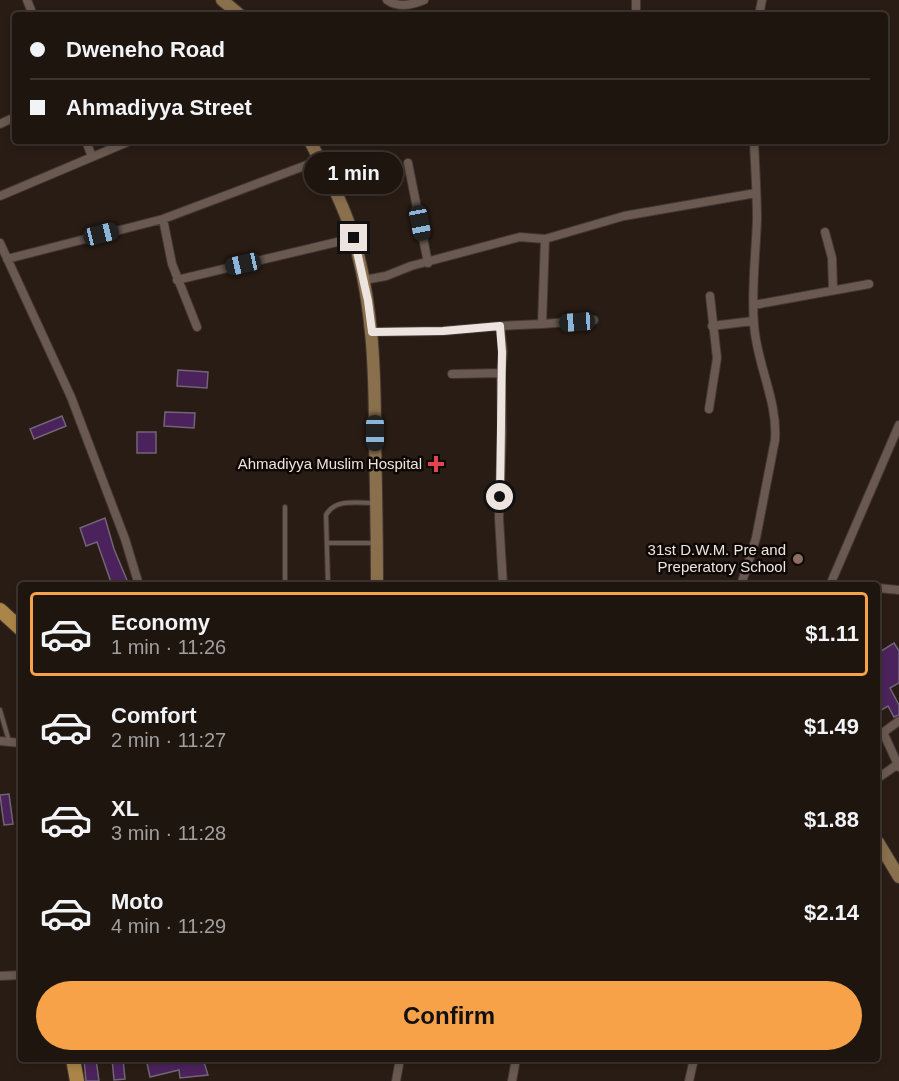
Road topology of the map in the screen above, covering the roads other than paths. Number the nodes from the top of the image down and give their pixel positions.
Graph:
1 (222, 0) edge
2 (387, 0) edge
3 (424, 0) edge
4 (236, 12) edge
5 (87, 144) edge
6 (123, 144) edge
7 (312, 144) edge
8 (754, 144) edge
9 (92, 157) junction
10 (320, 160) junction
11 (408, 163) dead end
12 (756, 193) junction
13 (0, 196) edge
14 (163, 219) junction
15 (825, 232) dead end
16 (354, 238) junction
17 (545, 239) junction
18 (0, 243) edge
19 (7, 259) junction
20 (428, 263) junction
21 (177, 280) junction
22 (364, 280) junction
23 (868, 284) dead end
24 (833, 289) junction
25 (710, 296) dead end
26 (754, 305) junction
27 (594, 320) dead end
28 (753, 321) junction
29 (542, 324) junction
30 (500, 326) junction
31 (712, 326) junction
32 (197, 327) dead end
33 (372, 332) junction
34 (501, 373) junction
35 (452, 374) dead end
36 (710, 409) dead end
37 (899, 424) edge
38 (376, 503) junction
39 (285, 507) dead end
40 (328, 543) junction
41 (377, 543) junction
42 (138, 582) edge
43 (285, 582) edge
44 (328, 582) edge
45 (377, 582) edge
46 (503, 582) edge
47 (742, 582) edge
48 (831, 582) edge
49 (880, 588) edge
50 (899, 590) edge
51 (0, 610) edge
52 (14, 626) edge
53 (0, 710) edge
54 (899, 721) edge
55 (880, 734) edge
56 (5, 741) edge
57 (898, 765) edge
58 (880, 777) edge
59 (880, 845) edge
60 (899, 878) edge
61 (18, 975) edge
62 (0, 976) edge
63 (73, 1062) edge
64 (399, 1062) edge
65 (515, 1062) edge
66 (693, 1062) edge
67 (76, 1081) edge
68 (396, 1081) edge
69 (512, 1081) edge
70 (688, 1081) edge

1 - 4 street
2 - 3 street
5 - 9 street
6 - 9 street
7 - 10 street
8 - 12 street
9 - 13 street
10 - 14 street
10 - 16 street
11 - 20 street
12 - 17 street
12 - 26 street
14 - 19 street
14 - 21 street
15 - 24 street
16 - 21 street
16 - 22 street
17 - 20 street
17 - 29 street
18 - 19 street
19 - 42 street
20 - 22 street
21 - 32 street
22 - 33 street
23 - 24 street
24 - 26 street
25 - 31 street
26 - 28 street
27 - 29 street
28 - 31 street
28 - 47 street
29 - 30 street
30 - 33 street
30 - 34 street
31 - 36 street
33 - 38 street
34 - 35 street
34 - 46 street
37 - 48 street
38 - 40 lane
38 - 41 street
39 - 43 lane
40 - 41 lane
40 - 44 lane
41 - 45 street
49 - 50 street
51 - 52 main road
53 - 56 lane
54 - 55 street
55 - 57 street
57 - 58 street
59 - 60 street
61 - 62 street
63 - 67 main road
64 - 68 street
65 - 69 street
66 - 70 street

